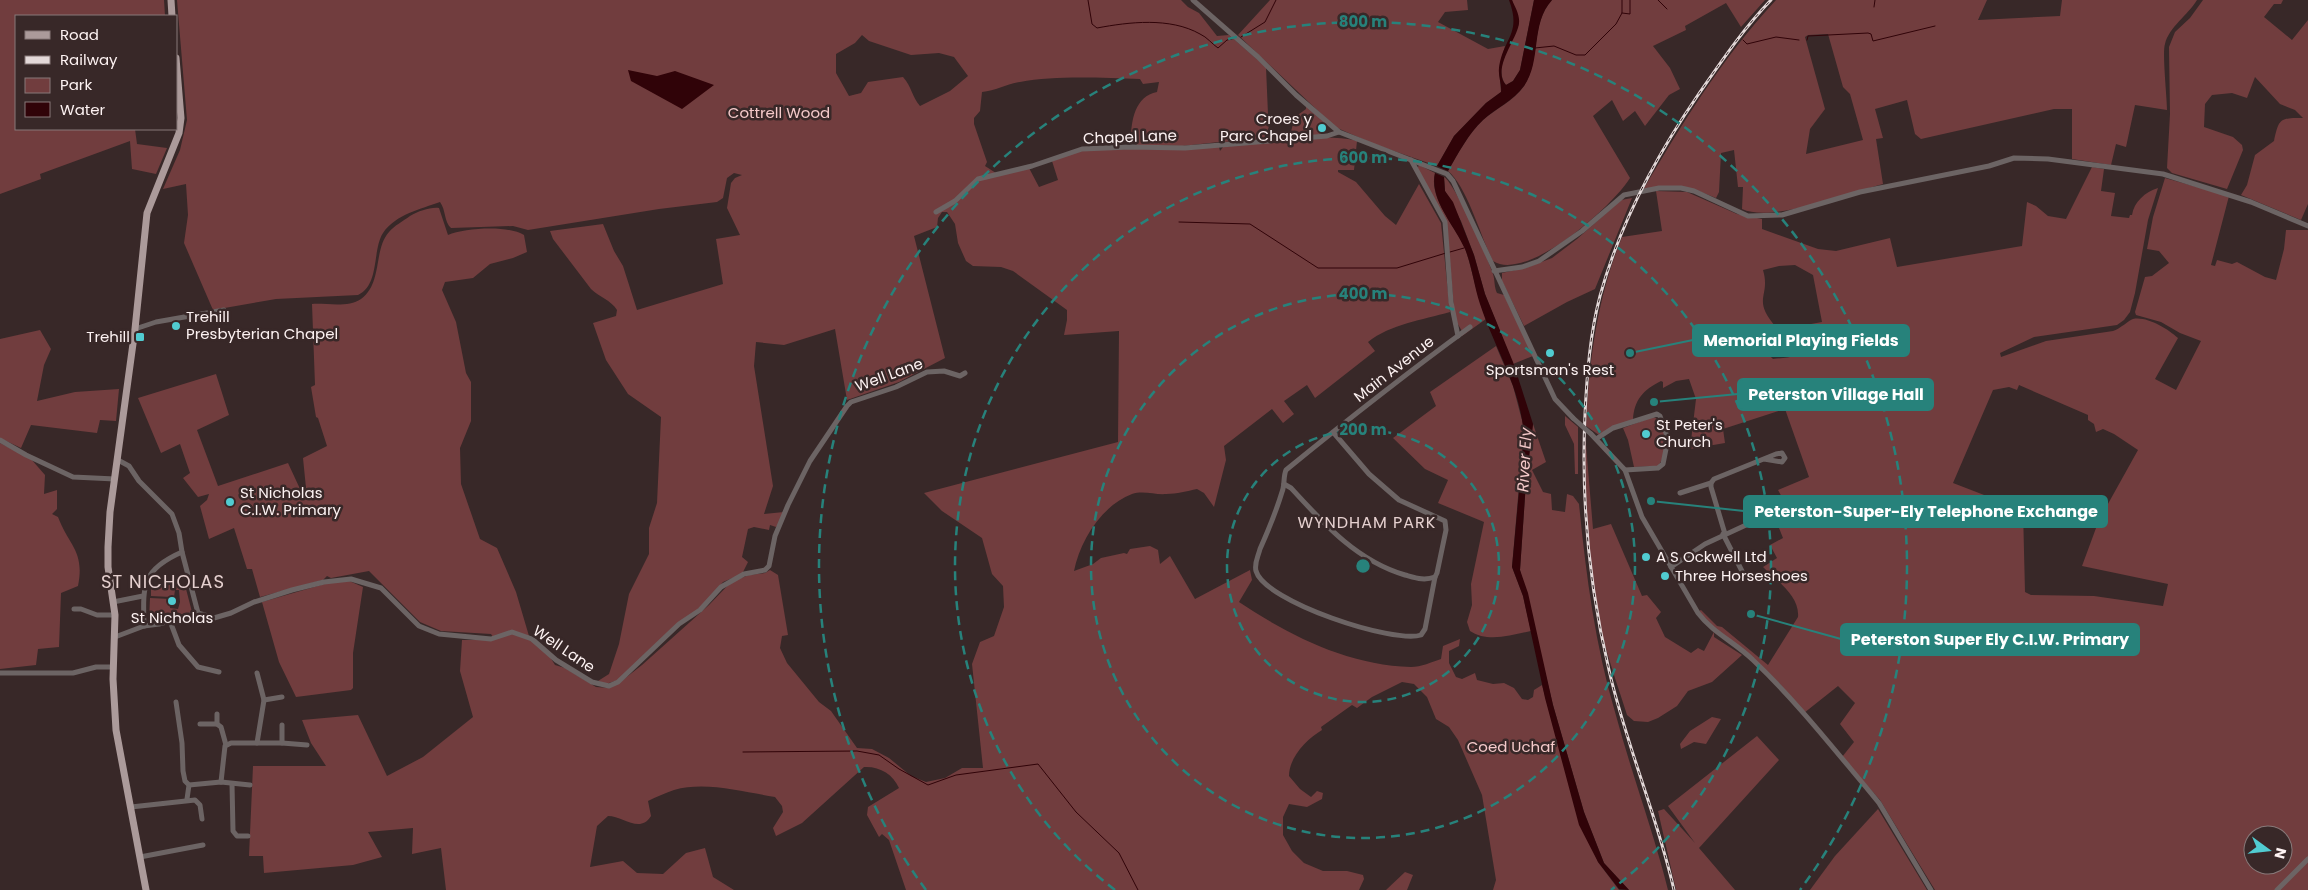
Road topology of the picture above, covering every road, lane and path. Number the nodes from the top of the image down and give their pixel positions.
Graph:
1 (171, 0) edge
2 (1193, 0) edge
3 (172, 15) edge
4 (178, 82) edge
5 (1339, 132) junction
6 (1411, 160) junction
7 (936, 212) dead end
8 (2308, 226) edge
9 (1494, 271) junction
10 (224, 310) dead end
11 (1470, 327) dead end
12 (135, 329) junction
13 (1458, 336) junction
14 (965, 373) dead end
15 (1333, 432) junction
16 (0, 440) edge
17 (1596, 440) junction
18 (118, 460) junction
19 (1764, 460) dead end
20 (1625, 470) junction
21 (116, 478) junction
22 (1711, 483) junction
23 (1284, 484) junction
24 (1680, 493) dead end
25 (1759, 519) dead end
26 (1724, 534) junction
27 (182, 552) junction
28 (1671, 567) junction
29 (1435, 576) junction
30 (1745, 576) dead end
31 (143, 596) junction
32 (113, 602) junction
33 (74, 609) dead end
34 (198, 613) junction
35 (115, 615) junction
36 (170, 621) junction
37 (144, 626) junction
38 (115, 637) junction
39 (113, 667) junction
40 (219, 672) dead end
41 (0, 673) edge
42 (257, 673) dead end
43 (282, 697) dead end
44 (264, 700) junction
45 (176, 702) dead end
46 (217, 714) dead end
47 (200, 724) dead end
48 (217, 724) junction
49 (282, 725) dead end
50 (257, 743) junction
51 (282, 743) junction
52 (226, 745) junction
53 (307, 746) dead end
54 (221, 782) junction
55 (232, 784) junction
56 (190, 785) junction
57 (250, 785) dead end
58 (187, 799) junction
59 (131, 807) junction
60 (202, 819) dead end
61 (248, 836) dead end
62 (202, 845) dead end
63 (140, 857) junction
64 (2308, 859) edge
65 (146, 890) edge
66 (1931, 890) edge
67 (2277, 890) edge

1 - 3 main road
2 - 5 street
4 - 12 main road
5 - 6 street
5 - 7 street, Chapel Lane
6 - 9 street
6 - 13 street
8 - 9 street
9 - 17 street, bridge
10 - 12 street
11 - 13 street, Main Avenue
12 - 18 main road
13 - 15 street, Main Avenue
14 - 34 street, Well Lane
15 - 23 street, Main Avenue
15 - 29 street
16 - 21 street
17 - 20 street
17 - 20 street
18 - 21 main road
18 - 27 street
19 - 22 street
20 - 28 street
21 - 32 main road
22 - 24 street
22 - 26 street
23 - 29 street
23 - 29 street, Main Avenue
25 - 26 street
26 - 28 street
26 - 30 street
27 - 31 street
27 - 34 street
28 - 66 street
31 - 32 street
31 - 37 street
32 - 35 main road
33 - 35 street
34 - 36 street, Well Lane
35 - 38 main road
36 - 37 street, Well Lane
36 - 40 street
37 - 38 street, Well Lane
38 - 39 main road
39 - 41 street
39 - 59 main road
42 - 44 street
43 - 44 street
44 - 50 street
45 - 56 street
46 - 48 street
47 - 48 street
48 - 52 street
49 - 51 street
50 - 51 street
50 - 52 street
51 - 53 street
52 - 54 street
54 - 55 street
54 - 56 street
55 - 57 street
55 - 61 street
56 - 58 street
58 - 59 street
58 - 60 street
59 - 63 main road
62 - 63 street
63 - 65 main road
64 - 67 street

